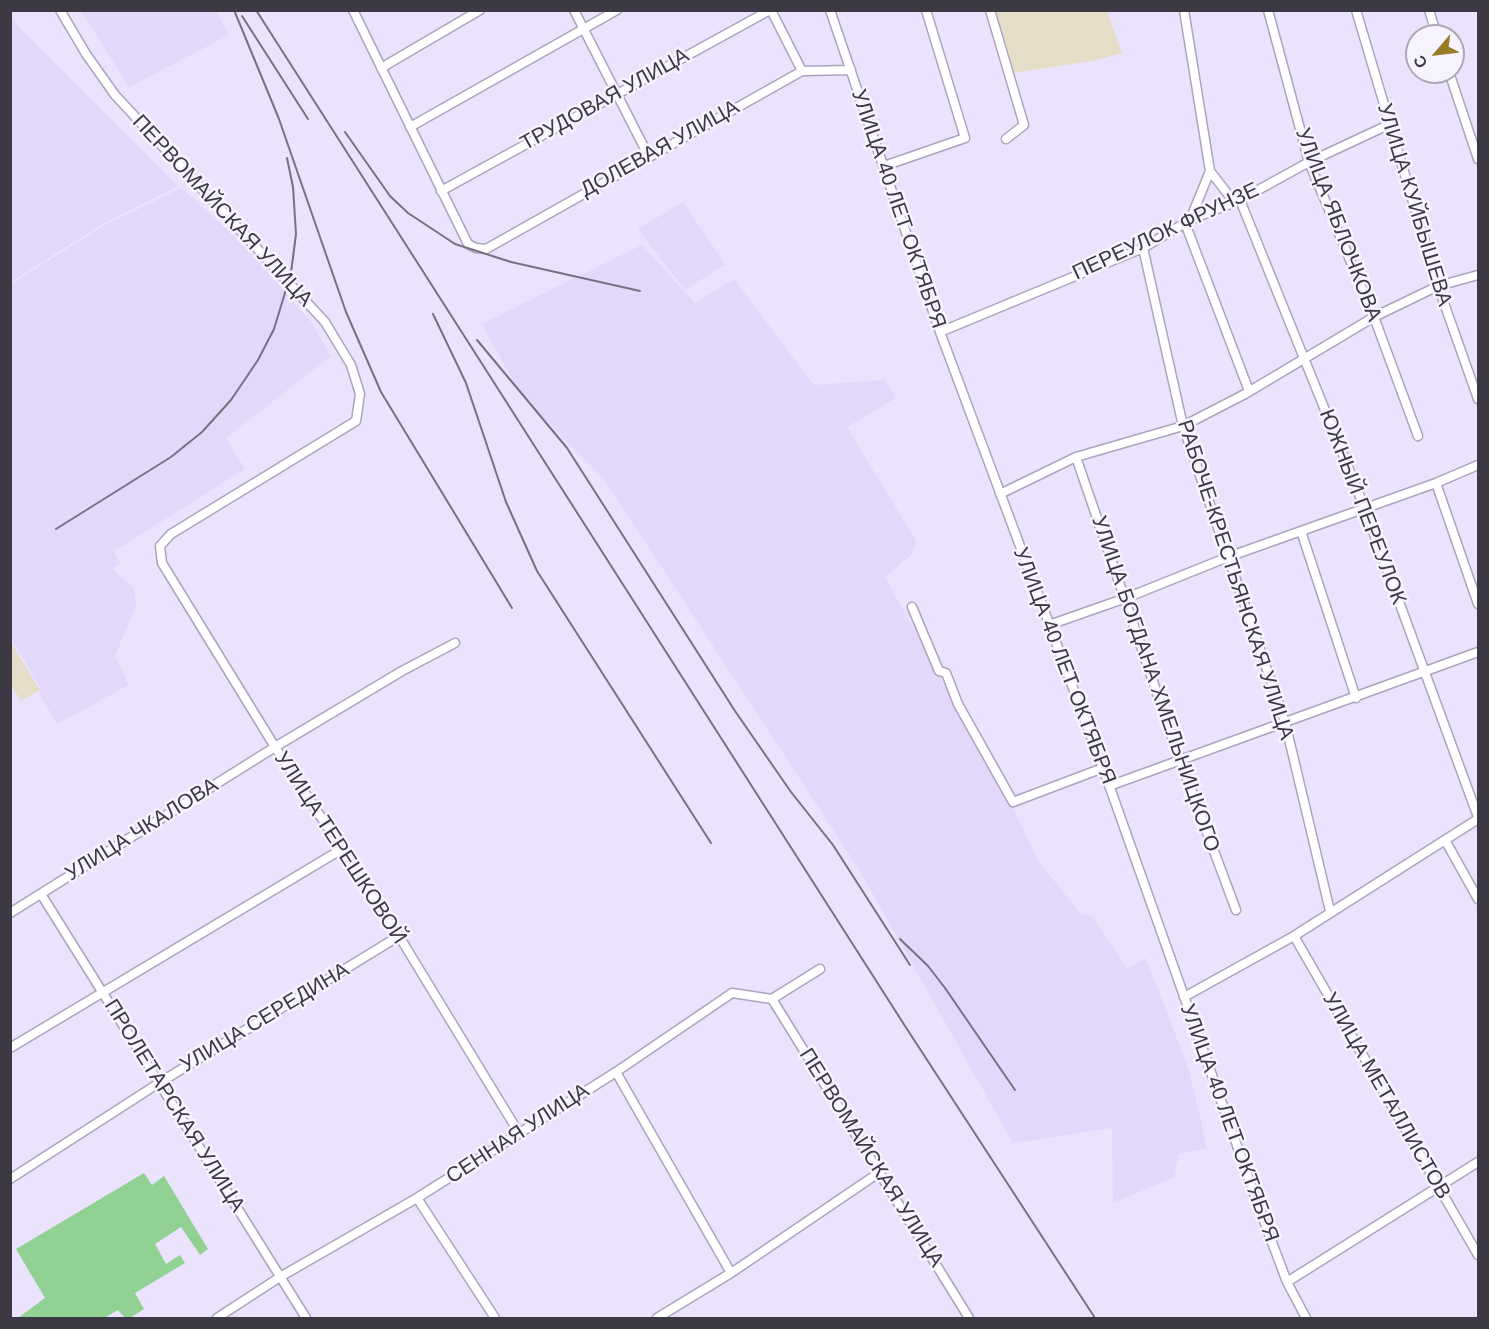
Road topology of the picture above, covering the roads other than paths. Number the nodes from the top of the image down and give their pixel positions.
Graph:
1 (60, 10) edge
2 (352, 10) edge
3 (480, 10) edge
4 (574, 10) edge
5 (617, 10) edge
6 (770, 10) edge
7 (830, 10) edge
8 (926, 10) edge
9 (990, 10) edge
10 (1184, 10) edge
11 (1268, 10) edge
12 (1356, 10) edge
13 (583, 29) junction
14 (381, 68) junction
15 (851, 70) junction
16 (802, 71) junction
17 (1453, 84) edge
18 (616, 93) junction
19 (1388, 124) junction
20 (410, 127) junction
21 (1006, 139) dead end
22 (648, 155) junction
23 (1479, 159) edge
24 (1309, 162) junction
25 (884, 166) junction
26 (1210, 171) junction
27 (441, 191) junction
28 (1237, 201) junction
29 (1188, 222) junction
30 (1143, 248) junction
31 (1479, 275) edge
32 (1438, 286) junction
33 (1374, 317) junction
34 (940, 332) junction
35 (1303, 359) junction
36 (1476, 384) edge
37 (1249, 392) junction
38 (1479, 399) edge
39 (1183, 426) junction
40 (1418, 436) dead end
41 (1076, 457) junction
42 (1479, 465) edge
43 (1436, 483) junction
44 (1000, 494) junction
45 (1365, 509) junction
46 (1302, 531) junction
47 (1228, 557) junction
48 (162, 563) joint
49 (1126, 598) junction
50 (1479, 604) edge
51 (912, 607) dead end
52 (1049, 625) junction
53 (455, 643) dead end
54 (1479, 652) edge
55 (1424, 673) junction
56 (1356, 698) junction
57 (1285, 722) junction
58 (275, 747) junction
59 (1180, 760) junction
60 (1103, 768) junction
61 (1109, 786) junction
62 (1479, 818) edge
63 (1445, 840) junction
64 (342, 849) junction
65 (41, 894) junction
66 (1479, 899) edge
67 (1236, 910) dead end
68 (1330, 911) junction
69 (10, 913) edge
70 (399, 936) junction
71 (1294, 936) junction
72 (820, 969) dead end
73 (104, 991) junction
74 (1184, 996) junction
75 (772, 999) junction
76 (10, 1048) edge
77 (616, 1072) junction
78 (159, 1083) junction
79 (519, 1133) junction
80 (1479, 1162) edge
81 (880, 1172) junction
82 (10, 1179) edge
83 (1440, 1188) junction
84 (417, 1198) junction
85 (1479, 1255) edge
86 (731, 1273) junction
87 (280, 1277) junction
88 (1287, 1282) junction
89 (217, 1318) edge
90 (306, 1318) edge
91 (495, 1318) edge
92 (657, 1318) edge
93 (969, 1318) edge
94 (1306, 1318) edge

1 - 48 street, ПЕРВОМАЙСКАЯ УЛИЦА
2 - 14 street
3 - 14 street
4 - 13 street
5 - 13 street
6 - 16 street
6 - 18 street, ТРУДОВАЯ УЛИЦА
7 - 15 street, УЛИЦА 40 ЛЕТ ОКТЯБРЯ
8 - 25 street
9 - 21 street
10 - 26 street
11 - 24 street, УЛИЦА ЯБЛОЧКОВА
12 - 19 street, УЛИЦА КУЙБЫШЕВА
13 - 18 street
13 - 20 street
14 - 20 street
15 - 16 street, ДОЛЕВАЯ УЛИЦА
15 - 25 street, УЛИЦА 40 ЛЕТ ОКТЯБРЯ
16 - 22 street, ДОЛЕВАЯ УЛИЦА
17 - 23 street
18 - 22 street
18 - 27 street, ТРУДОВАЯ УЛИЦА
19 - 24 street, ПЕРЕУЛОК ФРУНЗЕ
19 - 32 street, УЛИЦА КУЙБЫШЕВА
20 - 27 street
22 - 27 street, ДОЛЕВАЯ УЛИЦА
24 - 28 street, ПЕРЕУЛОК ФРУНЗЕ
24 - 33 street, УЛИЦА ЯБЛОЧКОВА
25 - 34 street, УЛИЦА 40 ЛЕТ ОКТЯБРЯ
26 - 28 street, ЮЖНЫЙ ПЕРЕУЛОК
26 - 29 street
28 - 29 street, ПЕРЕУЛОК ФРУНЗЕ
28 - 35 street, ЮЖНЫЙ ПЕРЕУЛОК
29 - 30 street, ПЕРЕУЛОК ФРУНЗЕ
29 - 37 street
30 - 34 street, ПЕРЕУЛОК ФРУНЗЕ
30 - 39 street, РАБОЧЕ-КРЕСТЬЯНСКАЯ УЛИЦА
31 - 32 street
32 - 33 street
32 - 36 street, УЛИЦА КУЙБЫШЕВА
33 - 35 street
33 - 40 street, УЛИЦА ЯБЛОЧКОВА
34 - 44 street, УЛИЦА 40 ЛЕТ ОКТЯБРЯ
35 - 37 street
35 - 45 street, ЮЖНЫЙ ПЕРЕУЛОК
36 - 38 street, УЛИЦА КУЙБЫШЕВА
37 - 39 street
39 - 41 street
39 - 47 street, РАБОЧЕ-КРЕСТЬЯНСКАЯ УЛИЦА
41 - 44 street
41 - 49 street, УЛИЦА БОГДАНА ХМЕЛЬНИЦКОГО
42 - 43 street
43 - 45 street
43 - 50 street
44 - 52 street, УЛИЦА 40 ЛЕТ ОКТЯБРЯ
45 - 46 street
45 - 55 street, ЮЖНЫЙ ПЕРЕУЛОК
46 - 47 street
46 - 56 street
47 - 49 street
47 - 57 street, РАБОЧЕ-КРЕСТЬЯНСКАЯ УЛИЦА
48 - 58 street, УЛИЦА ТЕРЕШКОВОЙ
49 - 52 street
49 - 59 street, УЛИЦА БОГДАНА ХМЕЛЬНИЦКОГО
51 - 60 street
52 - 60 street, УЛИЦА 40 ЛЕТ ОКТЯБРЯ
53 - 58 street, УЛИЦА ЧКАЛОВА
54 - 55 street
55 - 56 street
55 - 62 street, ЮЖНЫЙ ПЕРЕУЛОК
56 - 57 street
57 - 59 street
57 - 68 street, РАБОЧЕ-КРЕСТЬЯНСКАЯ УЛИЦА
58 - 64 street, УЛИЦА ТЕРЕШКОВОЙ
58 - 65 street, УЛИЦА ЧКАЛОВА
59 - 61 street
59 - 67 street, УЛИЦА БОГДАНА ХМЕЛЬНИЦКОГО
60 - 61 street, УЛИЦА 40 ЛЕТ ОКТЯБРЯ
61 - 74 street, УЛИЦА 40 ЛЕТ ОКТЯБРЯ
62 - 63 street
63 - 66 street
63 - 68 street
64 - 70 street, УЛИЦА ТЕРЕШКОВОЙ
64 - 73 street
65 - 69 street, УЛИЦА ЧКАЛОВА
65 - 73 street, ПРОЛЕТАРСКАЯ УЛИЦА
68 - 71 street
70 - 78 street, УЛИЦА СЕРЕДИНА
70 - 79 street, УЛИЦА ТЕРЕШКОВОЙ
71 - 74 street
71 - 83 street, УЛИЦА МЕТАЛЛИСТОВ
72 - 75 street
73 - 76 street
73 - 78 street, ПРОЛЕТАРСКАЯ УЛИЦА
74 - 88 street, УЛИЦА 40 ЛЕТ ОКТЯБРЯ
75 - 77 street, СЕННАЯ УЛИЦА
75 - 81 street, ПЕРВОМАЙСКАЯ УЛИЦА
77 - 79 street, СЕННАЯ УЛИЦА
77 - 86 street
78 - 82 street, УЛИЦА СЕРЕДИНА
78 - 87 street, ПРОЛЕТАРСКАЯ УЛИЦА
79 - 84 street, СЕННАЯ УЛИЦА
80 - 83 street
81 - 86 street
81 - 93 street, ПЕРВОМАЙСКАЯ УЛИЦА
83 - 85 street, УЛИЦА МЕТАЛЛИСТОВ
83 - 88 street
84 - 87 street, СЕННАЯ УЛИЦА
84 - 91 street
86 - 92 street
87 - 89 street, СЕННАЯ УЛИЦА
87 - 90 street, ПРОЛЕТАРСКАЯ УЛИЦА
88 - 94 street, УЛИЦА 40 ЛЕТ ОКТЯБРЯ

